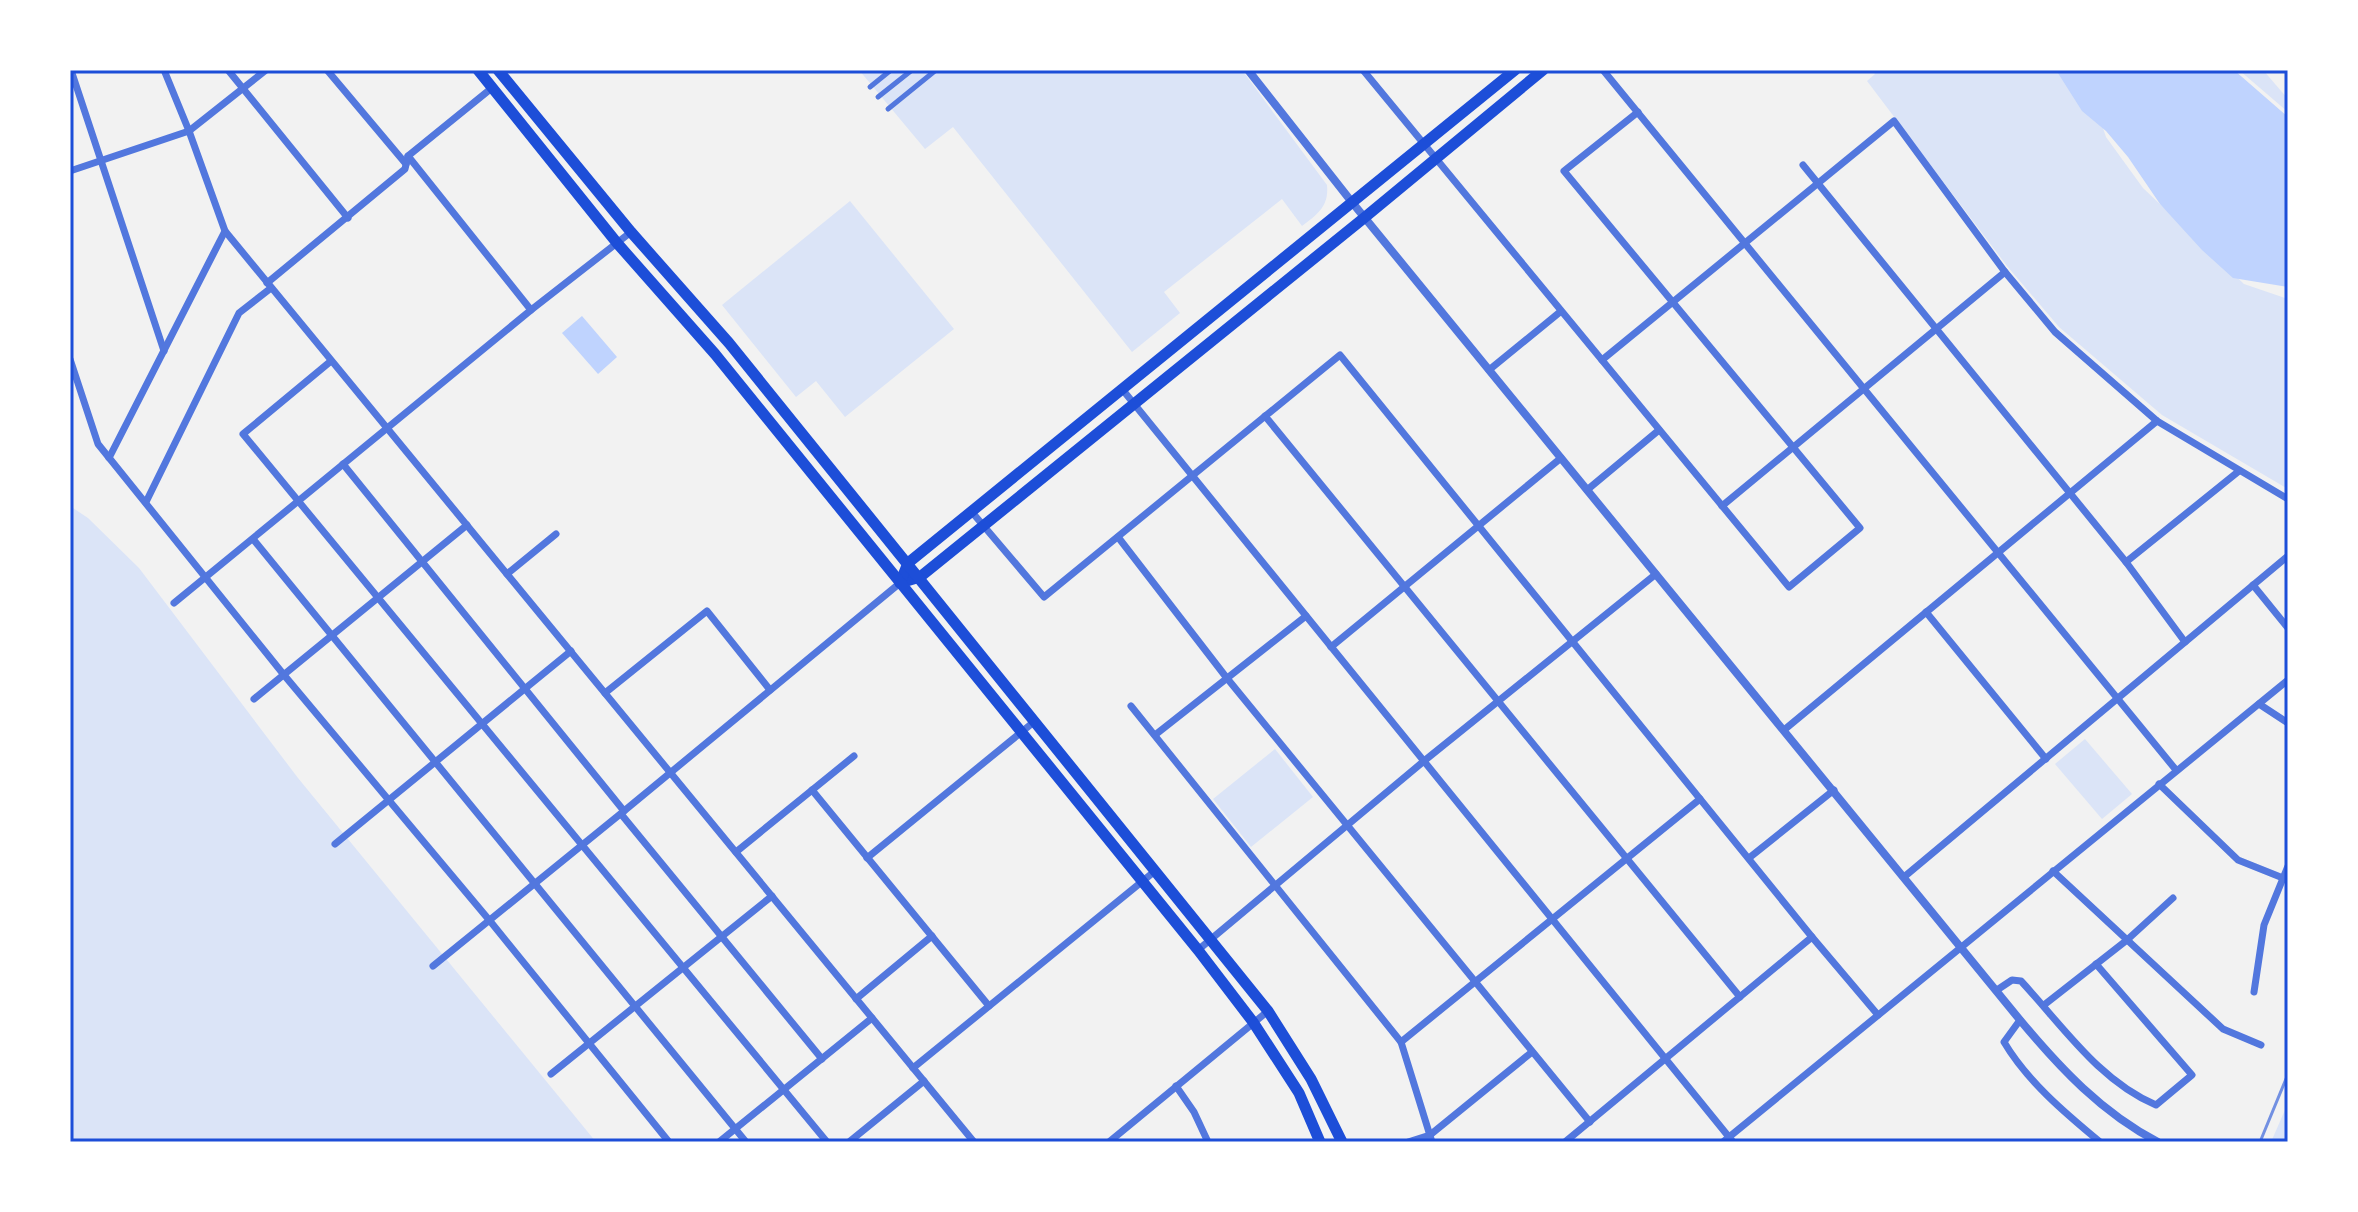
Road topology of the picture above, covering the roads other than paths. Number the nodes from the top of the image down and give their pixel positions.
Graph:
1 (71, 70) edge
2 (164, 70) edge
3 (228, 70) edge
4 (266, 70) edge
5 (327, 70) edge
6 (478, 70) edge
7 (498, 70) edge
8 (891, 70) edge
9 (912, 70) edge
10 (936, 70) edge
11 (1363, 70) edge
12 (1515, 70) edge
13 (1543, 70) edge
14 (1603, 70) edge
15 (1252, 72) edge
16 (493, 87) junction
17 (870, 87) dead end
18 (243, 89) junction
19 (878, 97) dead end
20 (888, 109) dead end
21 (1638, 112) junction
22 (189, 131) junction
23 (1423, 143) junction
24 (1436, 158) junction
25 (101, 160) junction
26 (407, 160) junction
27 (1803, 165) dead end
28 (70, 171) edge
29 (1818, 183) junction
30 (1351, 201) junction
31 (348, 218) junction
32 (1364, 218) junction
33 (225, 231) junction
34 (631, 232) junction
35 (617, 243) junction
36 (1745, 243) junction
37 (2005, 272) junction
38 (269, 285) junction
39 (1672, 303) junction
40 (531, 310) junction
41 (1560, 312) junction
42 (1936, 330) junction
43 (164, 351) junction
44 (70, 359) edge
45 (1602, 360) junction
46 (331, 361) junction
47 (1489, 370) junction
48 (1864, 388) junction
49 (1122, 389) junction
50 (1134, 404) junction
51 (1265, 416) junction
52 (2157, 421) junction
53 (387, 428) junction
54 (1659, 430) junction
55 (1792, 447) junction
56 (109, 458) junction
57 (1561, 458) junction
58 (343, 464) junction
59 (2239, 471) junction
60 (1192, 476) junction
61 (1587, 490) junction
62 (2069, 493) junction
63 (2288, 499) edge
64 (297, 501) junction
65 (146, 502) junction
66 (1722, 506) junction
67 (971, 511) junction
68 (467, 525) junction
69 (984, 525) junction
70 (1478, 526) junction
71 (556, 534) dead end
72 (1118, 537) junction
73 (253, 539) junction
74 (1998, 553) junction
75 (2288, 556) edge
76 (422, 562) junction
77 (2126, 562) junction
78 (908, 563) junction
79 (507, 574) junction
80 (1656, 574) junction
81 (920, 577) junction
82 (206, 578) junction
83 (900, 583) junction
84 (2253, 585) junction
85 (1404, 587) junction
86 (378, 598) junction
87 (174, 603) dead end
88 (1926, 612) junction
89 (1306, 616) junction
90 (2288, 628) edge
91 (333, 636) junction
92 (1572, 642) junction
93 (2185, 642) junction
94 (1331, 647) junction
95 (571, 651) junction
96 (284, 675) junction
97 (1226, 677) junction
98 (2288, 680) edge
99 (525, 689) junction
100 (770, 690) junction
101 (605, 693) junction
102 (254, 699) dead end
103 (2117, 699) junction
104 (1499, 702) junction
105 (2259, 704) junction
106 (1131, 706) dead end
107 (1035, 721) junction
108 (2288, 723) edge
109 (482, 724) junction
110 (1784, 730) junction
111 (1022, 732) junction
112 (1155, 735) junction
113 (854, 756) dead end
114 (2046, 759) junction
115 (1424, 761) junction
116 (435, 762) junction
117 (2176, 770) junction
118 (670, 772) junction
119 (2159, 784) junction
120 (812, 790) junction
121 (1834, 790) junction
122 (1700, 799) junction
123 (390, 800) junction
124 (623, 813) junction
125 (1346, 825) junction
126 (335, 844) dead end
127 (582, 846) junction
128 (736, 852) junction
129 (1628, 857) junction
130 (867, 858) junction
131 (1749, 858) junction
132 (2288, 866) edge
133 (1155, 871) junction
134 (2053, 871) junction
135 (1904, 877) junction
136 (2283, 878) junction
137 (1143, 880) junction
138 (535, 884) junction
139 (1275, 886) junction
140 (772, 896) junction
141 (2173, 898) dead end
142 (1552, 919) junction
143 (490, 921) junction
144 (932, 936) junction
145 (1812, 937) junction
146 (721, 938) junction
147 (1210, 939) junction
148 (2127, 940) junction
149 (1962, 947) junction
150 (1198, 950) junction
151 (2096, 964) junction
152 (433, 966) dead end
153 (683, 968) junction
154 (1476, 984) junction
155 (1997, 990) junction
156 (2254, 992) dead end
157 (1740, 997) junction
158 (856, 999) junction
159 (2044, 1005) junction
160 (989, 1006) junction
161 (635, 1007) junction
162 (1268, 1011) junction
163 (1878, 1015) junction
164 (872, 1018) junction
165 (2020, 1020) junction
166 (1253, 1022) junction
167 (1401, 1042) junction
168 (589, 1043) junction
169 (2261, 1045) dead end
170 (1532, 1052) junction
171 (822, 1059) junction
172 (1665, 1059) junction
173 (913, 1068) junction
174 (551, 1074) dead end
175 (924, 1081) junction
176 (1176, 1086) junction
177 (783, 1090) junction
178 (1590, 1122) junction
179 (735, 1129) junction
180 (1431, 1138) edge
181 (1728, 1140) edge
182 (669, 1142) edge
183 (719, 1142) edge
184 (746, 1142) edge
185 (827, 1142) edge
186 (849, 1142) edge
187 (974, 1142) edge
188 (1109, 1142) edge
189 (1208, 1142) edge
190 (1320, 1142) edge
191 (1342, 1142) edge
192 (1408, 1142) edge
193 (1565, 1142) edge
194 (2100, 1142) edge
195 (2158, 1142) edge

1 - 25 street
2 - 22 street
3 - 18 street
4 - 18 street
5 - 26 street
6 - 16 main road
7 - 34 main road
8 - 17 street
9 - 19 street
10 - 20 street
11 - 23 street
12 - 23 main road
13 - 24 main road
14 - 21 street
15 - 30 street
16 - 26 street
16 - 35 main road
18 - 22 street
18 - 31 street
21 - 36 street
21 - 39 street
22 - 25 street
22 - 33 street
23 - 24 street
23 - 30 main road
24 - 32 main road
24 - 41 street
25 - 28 street
25 - 43 street
26 - 31 street
26 - 40 street
27 - 29 street
29 - 36 street
29 - 37 street
29 - 42 street
30 - 32 street
30 - 49 main road
31 - 38 street
32 - 47 street
32 - 50 main road
33 - 38 street
33 - 43 street
34 - 35 street
34 - 78 main road
35 - 40 street
35 - 83 main road
36 - 39 street
36 - 48 street
37 - 42 street
37 - 52 street
38 - 46 street
38 - 65 street
39 - 45 street
39 - 55 street
40 - 53 street
41 - 45 street
41 - 47 street
42 - 48 street
42 - 62 street
43 - 56 street
44 - 56 street
45 - 54 street
46 - 53 street
46 - 64 street
47 - 57 street
48 - 55 street
48 - 74 street
49 - 50 street
49 - 67 main road
50 - 60 street
50 - 69 main road
51 - 60 street
51 - 70 street
51 - 85 street
52 - 59 street
52 - 62 street
53 - 58 street
53 - 68 street
54 - 61 street
54 - 66 street
55 - 66 street
55 - 66 street
56 - 65 street
57 - 61 street
57 - 70 street
58 - 64 street
58 - 76 street
59 - 63 street
59 - 77 street
60 - 72 street
60 - 89 street
61 - 80 street
62 - 74 street
62 - 77 street
64 - 73 street
64 - 86 street
65 - 82 street
67 - 69 street
67 - 78 main road
68 - 76 street
68 - 79 street
69 - 72 street
69 - 81 main road
70 - 85 street
70 - 92 street
71 - 79 street
72 - 97 street
73 - 82 street
73 - 91 street
74 - 88 street
74 - 103 street
75 - 84 street
76 - 86 street
76 - 99 street
77 - 93 street
78 - 81 main road
78 - 83 main road
79 - 95 street
80 - 92 street
80 - 110 street
81 - 83 main road
81 - 107 main road
82 - 87 street
82 - 96 street
83 - 100 street
83 - 111 main road
84 - 90 street
84 - 93 street
85 - 94 street
85 - 104 street
86 - 91 street
86 - 109 street
88 - 110 street
88 - 114 street
89 - 94 street
89 - 97 street
91 - 96 street
91 - 116 street
92 - 104 street
92 - 122 street
93 - 103 street
94 - 115 street
95 - 99 street
95 - 101 street
96 - 102 street
96 - 123 street
97 - 112 street
97 - 125 street
98 - 105 street
99 - 109 street
99 - 124 street
100 - 101 street
100 - 118 street
101 - 118 street
103 - 114 street
103 - 117 street
104 - 115 street
104 - 129 street
105 - 108 street
105 - 117 street
106 - 112 street
107 - 111 street
107 - 133 main road
109 - 116 street
109 - 127 street
110 - 121 street
111 - 130 street
111 - 137 main road
112 - 139 street
113 - 120 street
114 - 135 street
115 - 125 street
115 - 142 street
116 - 123 street
116 - 138 street
117 - 119 street
118 - 124 street
118 - 128 street
119 - 134 street
119 - 136 street
120 - 128 street
120 - 130 street
121 - 131 street
121 - 135 street
122 - 129 street
122 - 131 street
123 - 126 street
123 - 143 street
124 - 127 street
124 - 146 street
125 - 139 street
125 - 154 street
127 - 138 street
127 - 153 street
128 - 140 street
129 - 142 street
129 - 157 street
130 - 144 street
131 - 145 street
132 - 136 street
133 - 137 street
133 - 147 main road
134 - 148 street
134 - 149 street
135 - 149 street
136 - 156 street
137 - 150 main road
137 - 160 street
138 - 143 street
138 - 161 street
139 - 147 street
139 - 167 street
140 - 146 street
140 - 158 street
141 - 148 street
142 - 154 street
142 - 172 street
143 - 152 street
143 - 168 street
144 - 158 street
144 - 160 street
145 - 157 street
145 - 163 street
146 - 153 street
146 - 171 street
147 - 150 street
147 - 162 main road
148 - 151 street
148 - 169 street
149 - 155 street
149 - 163 street
150 - 166 main road
151 - 159 street
151 - 159 street
153 - 161 street
153 - 177 street
154 - 167 street
154 - 170 street
155 - 159 street
155 - 165 street
157 - 172 street
158 - 164 street
160 - 173 street
161 - 168 street
161 - 179 street
162 - 166 street
162 - 191 main road
163 - 181 street
164 - 171 street
164 - 173 street
165 - 194 street
165 - 195 street
166 - 176 street
166 - 190 main road
167 - 180 street
168 - 174 street
168 - 182 street
170 - 178 street
170 - 180 street
171 - 177 street
172 - 178 street
172 - 181 street
173 - 175 street
175 - 186 street
175 - 187 street
176 - 188 street
176 - 189 street
177 - 179 street
177 - 185 street
178 - 193 street
179 - 183 street
179 - 184 street
180 - 192 street

